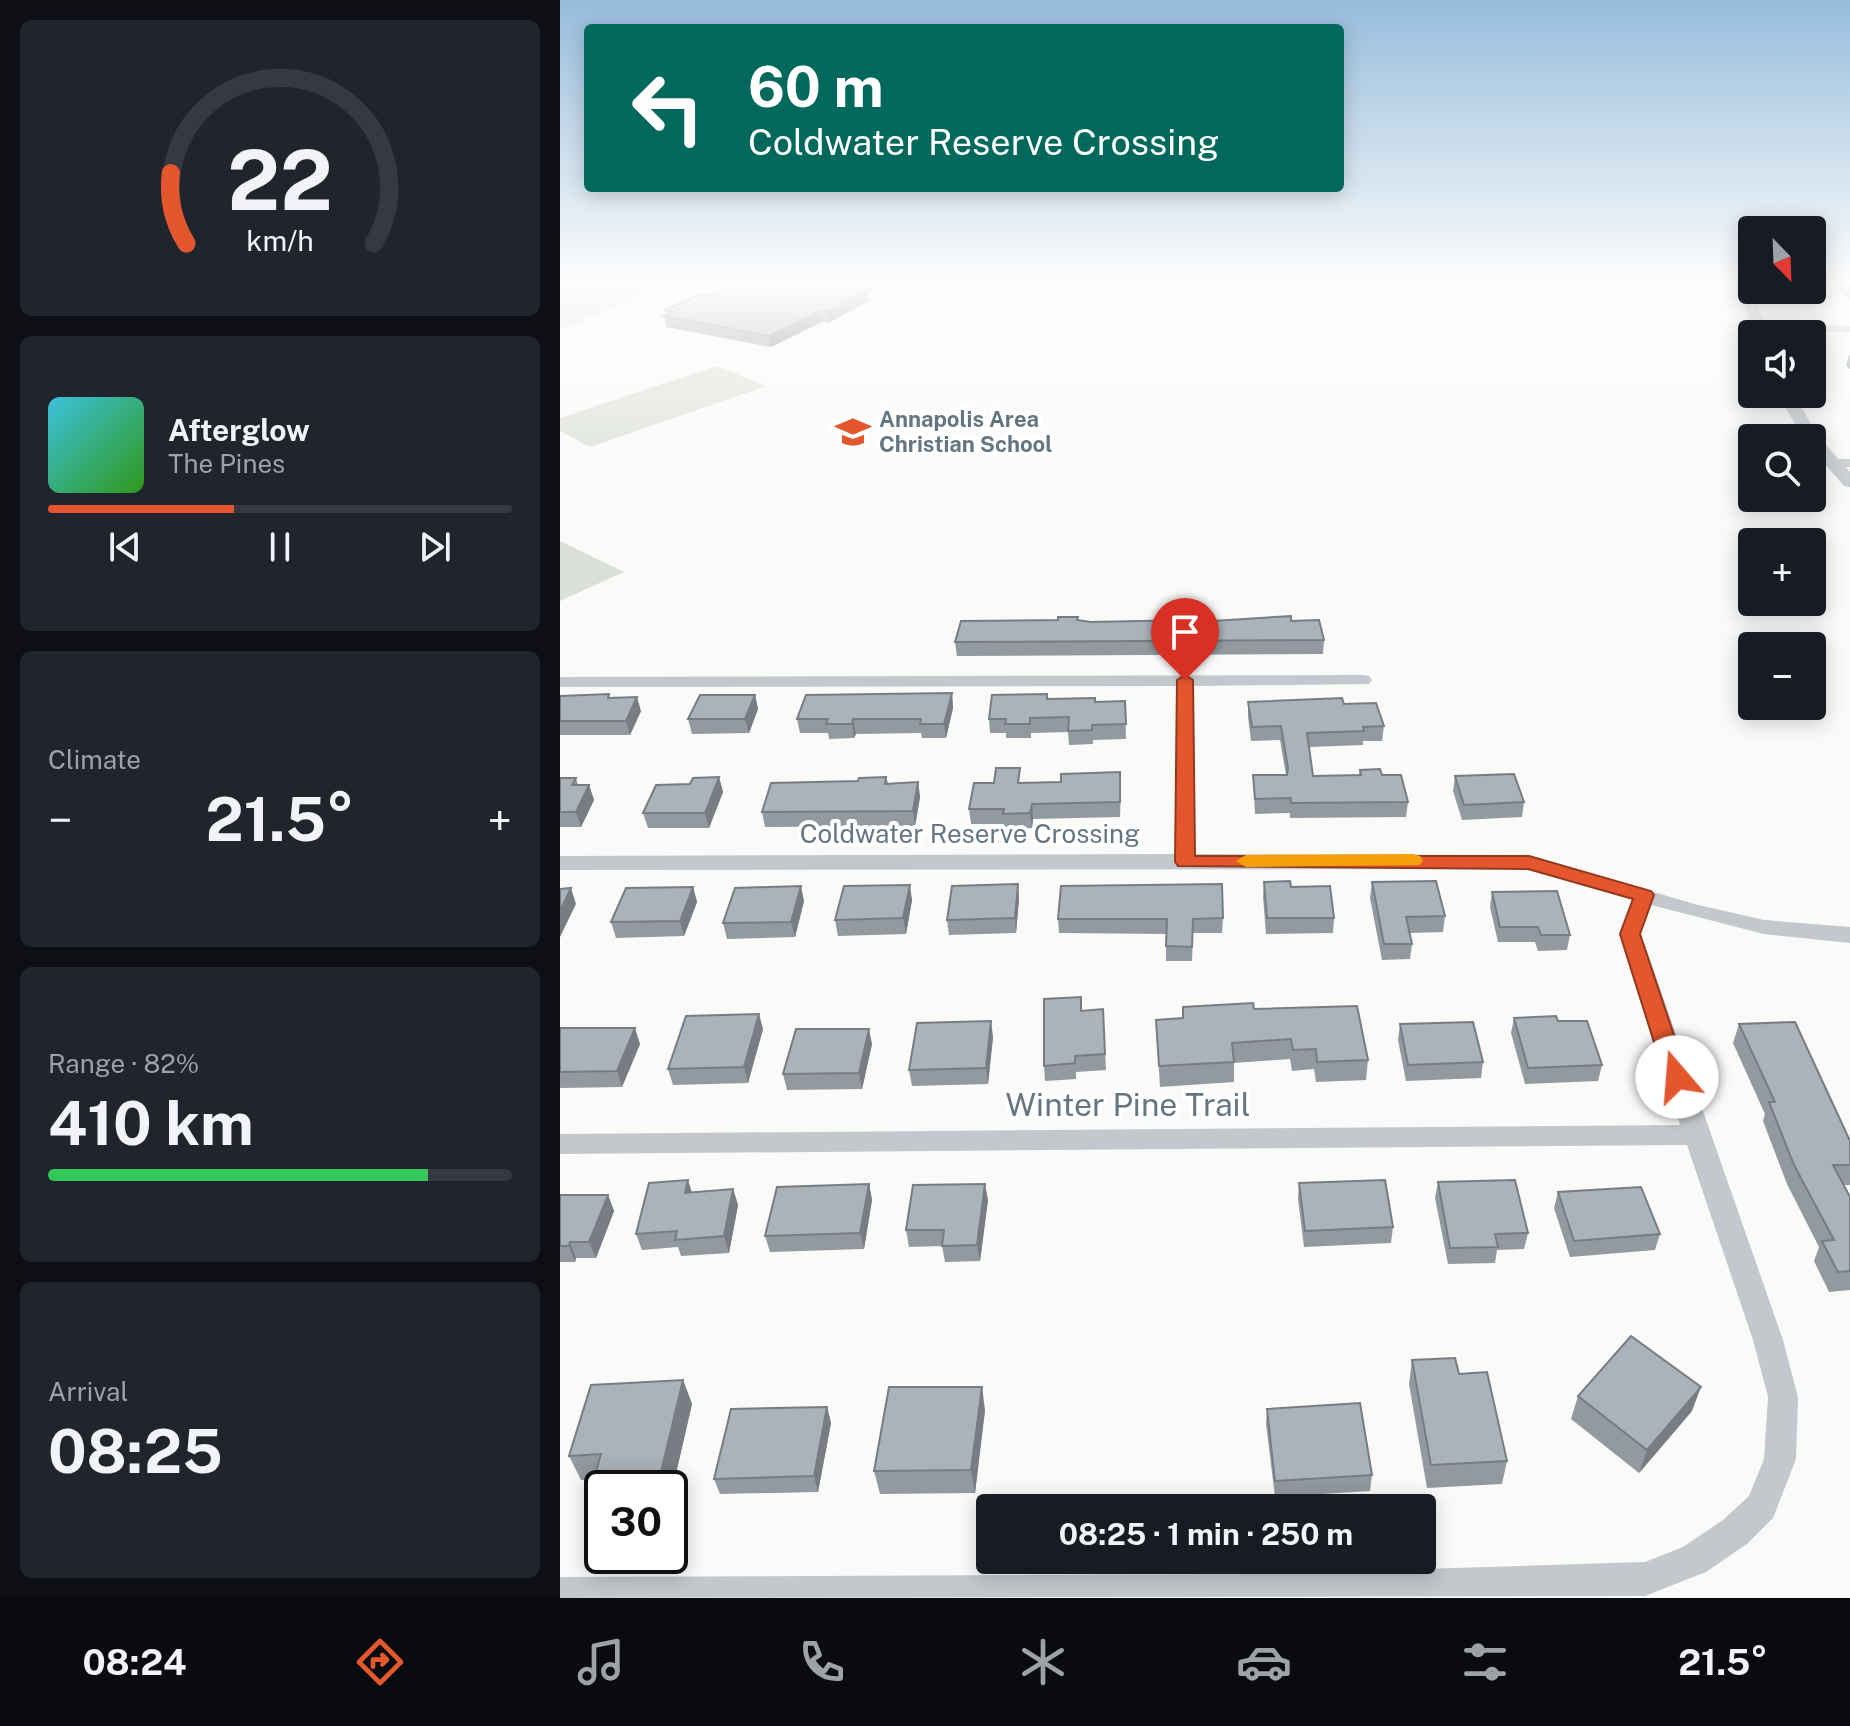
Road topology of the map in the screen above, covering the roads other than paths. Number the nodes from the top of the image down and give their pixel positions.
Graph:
1 (1826, 457) edge
2 (1831, 463) junction
3 (1850, 463) edge
4 (1850, 482) edge
5 (1185, 680) junction
6 (1363, 680) dead end
7 (560, 682) edge
8 (1185, 862) junction
9 (560, 863) edge
10 (1644, 895) junction
11 (1850, 935) edge
12 (1696, 1135) junction
13 (560, 1144) edge
14 (560, 1594) edge
15 (1261, 1595) edge

1 - 2 street
2 - 3 street
2 - 4 street
5 - 6 street
5 - 7 street
5 - 8 street
8 - 9 street, Coldwater Reserve Crossing
8 - 10 street, Coldwater Reserve Crossing
10 - 11 street, Coldwater Reserve Crossing
10 - 12 street
12 - 13 street, Winter Pine Trail
12 - 15 street
14 - 15 street

